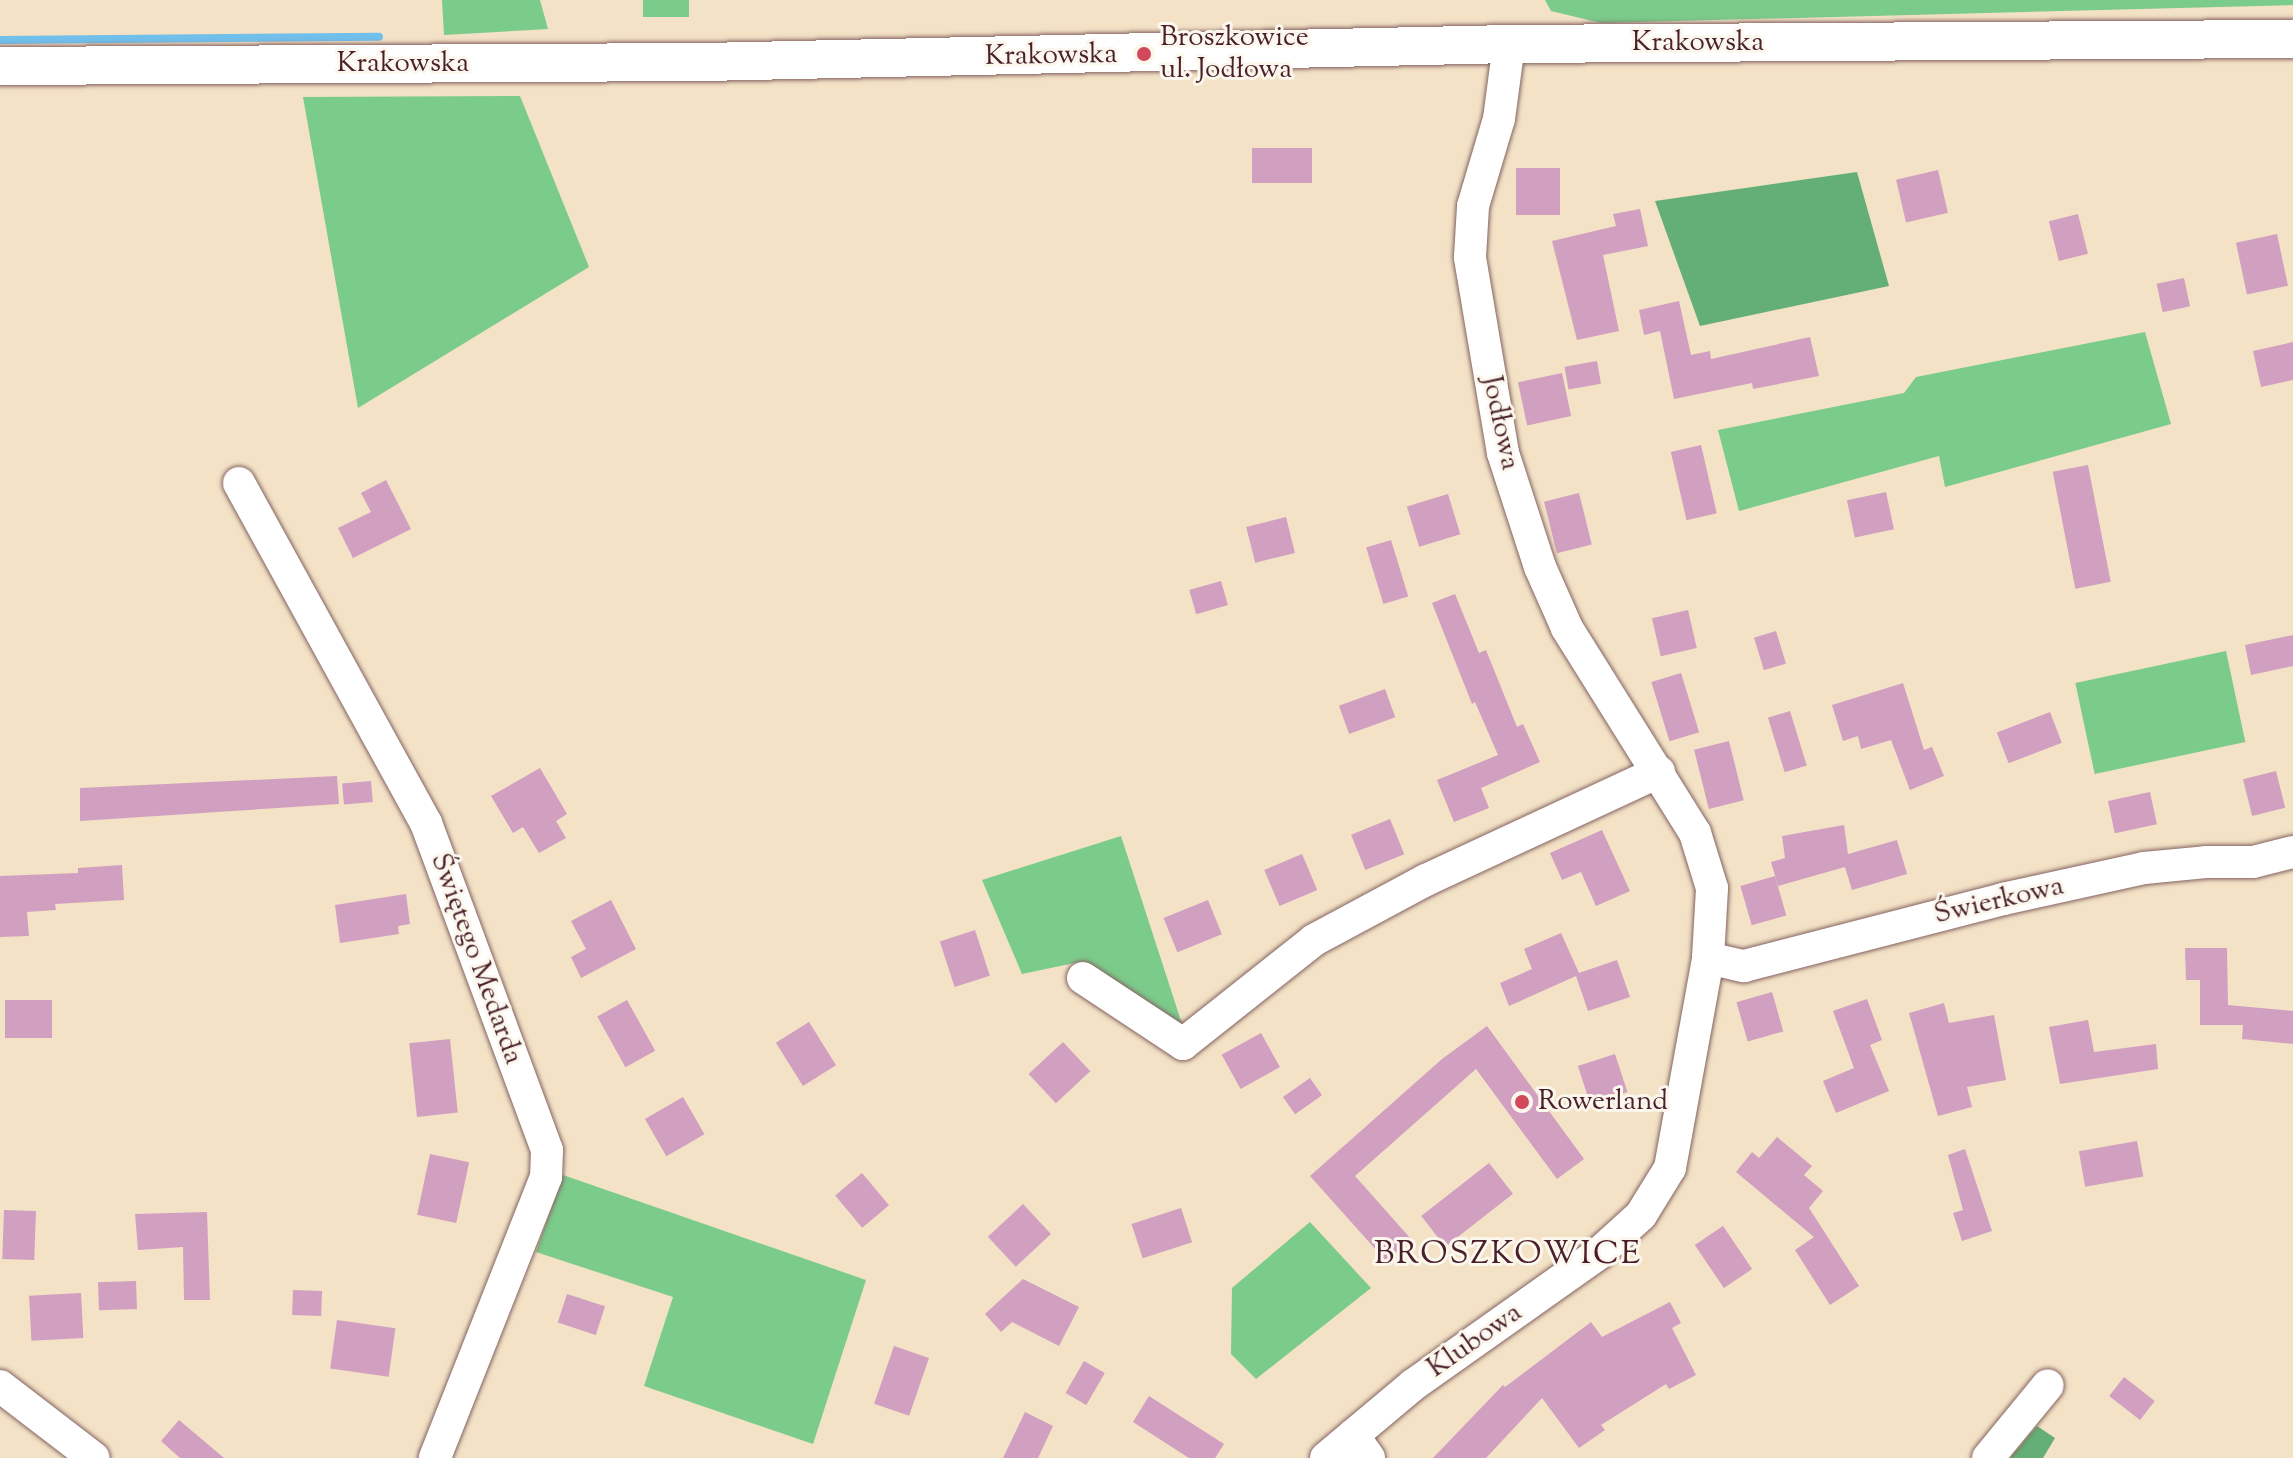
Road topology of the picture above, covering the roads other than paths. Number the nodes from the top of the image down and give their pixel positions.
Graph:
1 (2293, 39) edge
2 (1509, 44) junction
3 (0, 66) edge
4 (239, 483) dead end
5 (1659, 772) junction
6 (2293, 852) edge
7 (1708, 958) junction
8 (1083, 978) dead end
9 (2048, 1385) dead end
10 (0, 1386) edge
11 (1361, 1446) edge
12 (94, 1458) edge
13 (435, 1458) edge
14 (1326, 1458) edge
15 (1988, 1458) edge

1 - 2 street, Krakowska
2 - 3 street, Krakowska
2 - 5 street, Jodłowa
4 - 13 street, Świętego Medarda
5 - 7 street, Jodłowa
5 - 8 street
6 - 7 street, Świerkowa
7 - 11 street, Klubowa
9 - 15 street
10 - 12 street
11 - 14 street, Klubowa

